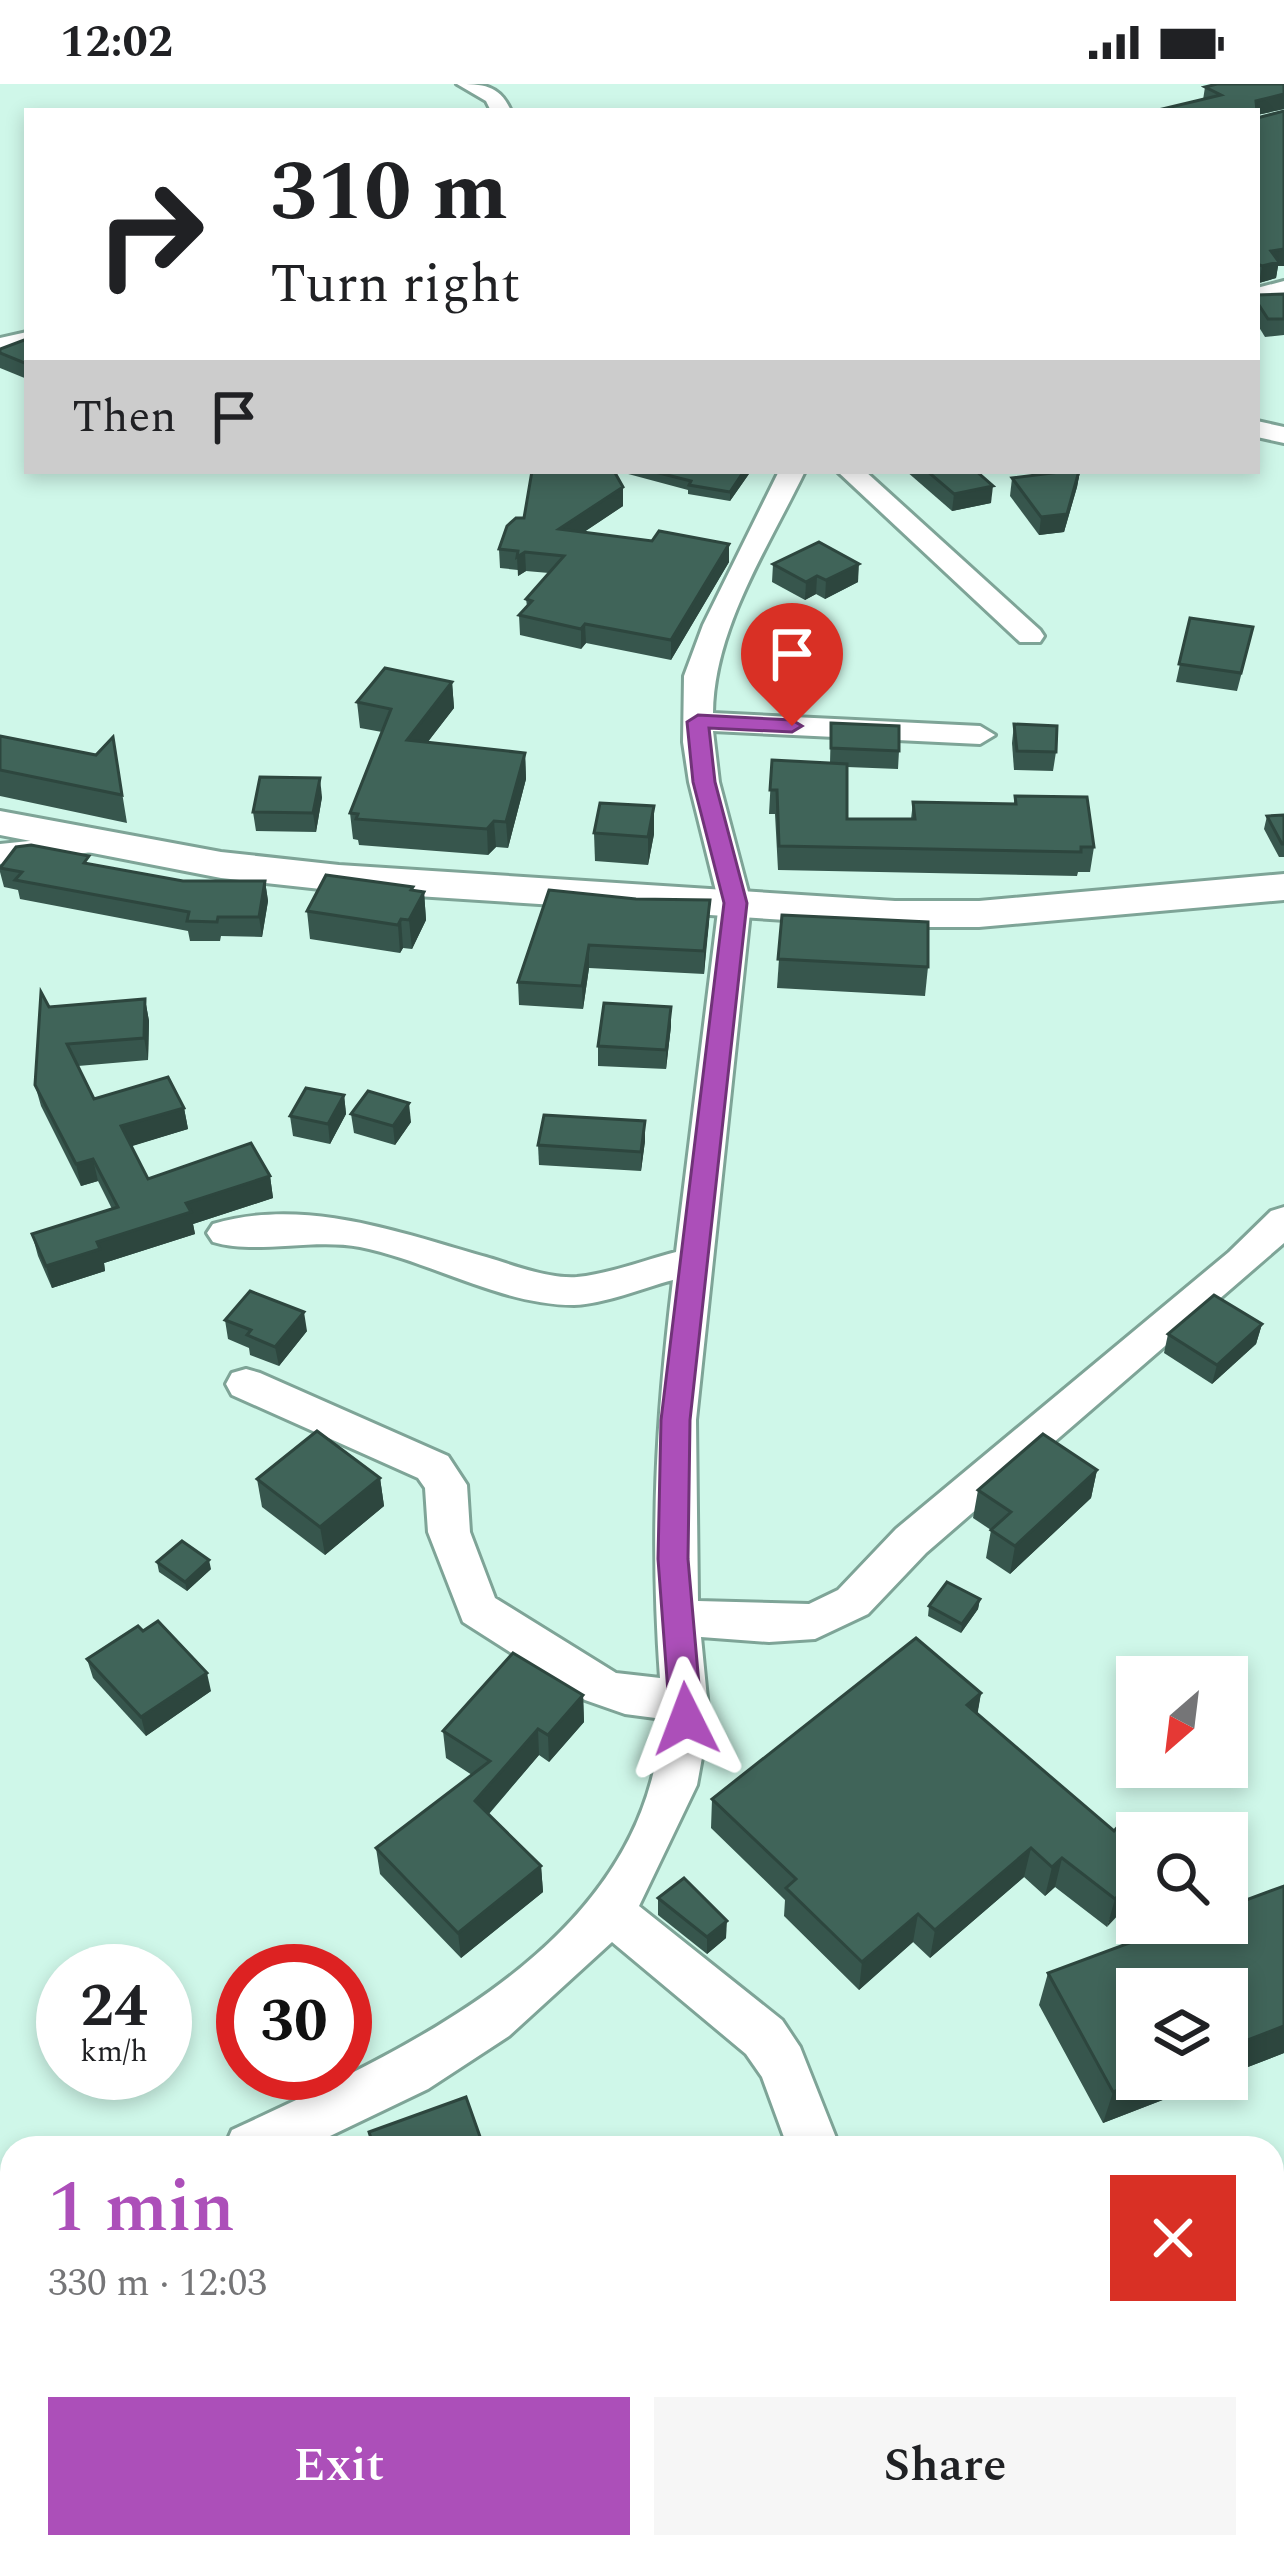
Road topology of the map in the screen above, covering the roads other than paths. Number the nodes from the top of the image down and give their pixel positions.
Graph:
1 (467, 84) edge
2 (500, 108) edge
3 (791, 474) edge
4 (853, 474) edge
5 (1030, 635) dead end
6 (698, 722) junction
7 (980, 735) dead end
8 (0, 823) edge
9 (97, 843) junction
10 (0, 854) edge
11 (1284, 887) edge
12 (735, 903) junction
13 (1284, 1220) edge
14 (226, 1233) dead end
15 (692, 1262) junction
16 (246, 1384) dead end
17 (680, 1618) junction
18 (685, 1698) junction
19 (610, 1910) junction
20 (275, 2136) edge
21 (809, 2136) edge

1 - 2 street
3 - 6 street
4 - 5 street
6 - 7 street
6 - 12 street
8 - 9 main road
9 - 10 street
9 - 12 main road
11 - 12 main road
12 - 15 street
13 - 17 street
14 - 15 street
15 - 17 street
16 - 18 street
17 - 18 street
18 - 19 street
19 - 20 street
19 - 21 street

